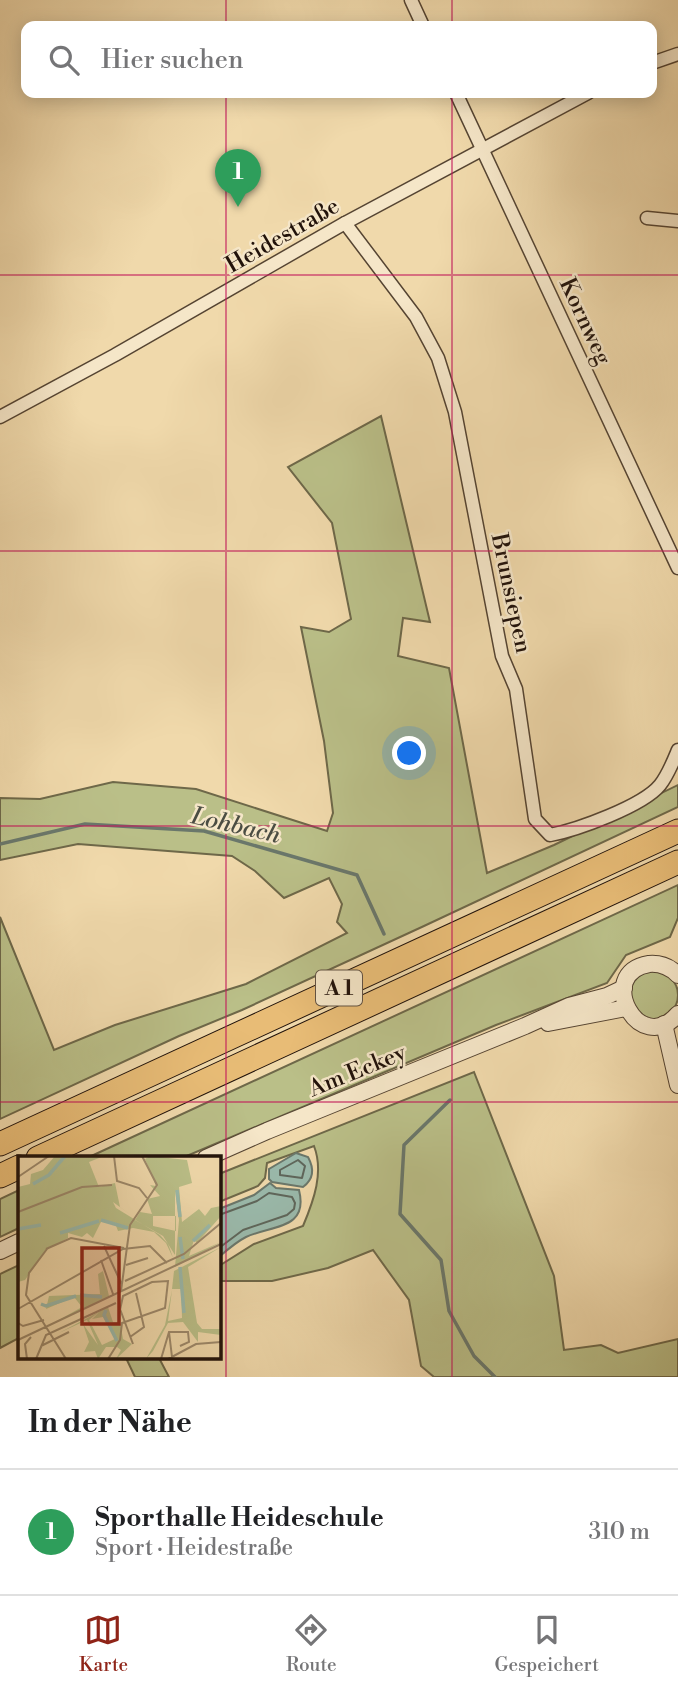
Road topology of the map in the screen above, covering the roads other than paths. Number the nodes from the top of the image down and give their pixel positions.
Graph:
1 (411, 0) edge
2 (421, 21) edge
3 (678, 54) edge
4 (657, 62) edge
5 (458, 98) edge
6 (579, 98) edge
7 (483, 149) junction
8 (647, 218) dead end
9 (678, 221) edge
10 (345, 223) junction
11 (0, 417) edge
12 (678, 568) edge
13 (678, 750) edge
14 (678, 831) edge
15 (678, 862) edge
16 (676, 969) edge
17 (624, 988) junction
18 (626, 1008) junction
19 (678, 1014) edge
20 (664, 1024) junction
21 (525, 1027) junction
22 (678, 1085) edge
23 (0, 1144) edge
24 (42, 1156) edge
25 (211, 1156) edge
26 (18, 1167) edge
27 (0, 1176) edge
28 (18, 1242) edge
29 (0, 1251) edge

1 - 2 street
3 - 4 street
5 - 7 street, Kornweg
6 - 7 street, Heidestraße
7 - 10 street, Heidestraße
7 - 12 street, Kornweg
8 - 9 street
10 - 11 street, Heidestraße
10 - 13 street, Brunsiepen
14 - 23 highway, A 1
15 - 24 highway, A 1
16 - 17 street
17 - 18 street
17 - 21 street, Am Eckey
18 - 20 street
18 - 21 street, Am Eckey
19 - 20 street
20 - 22 street
21 - 25 street, Am Eckey
26 - 27 highway
28 - 29 street

